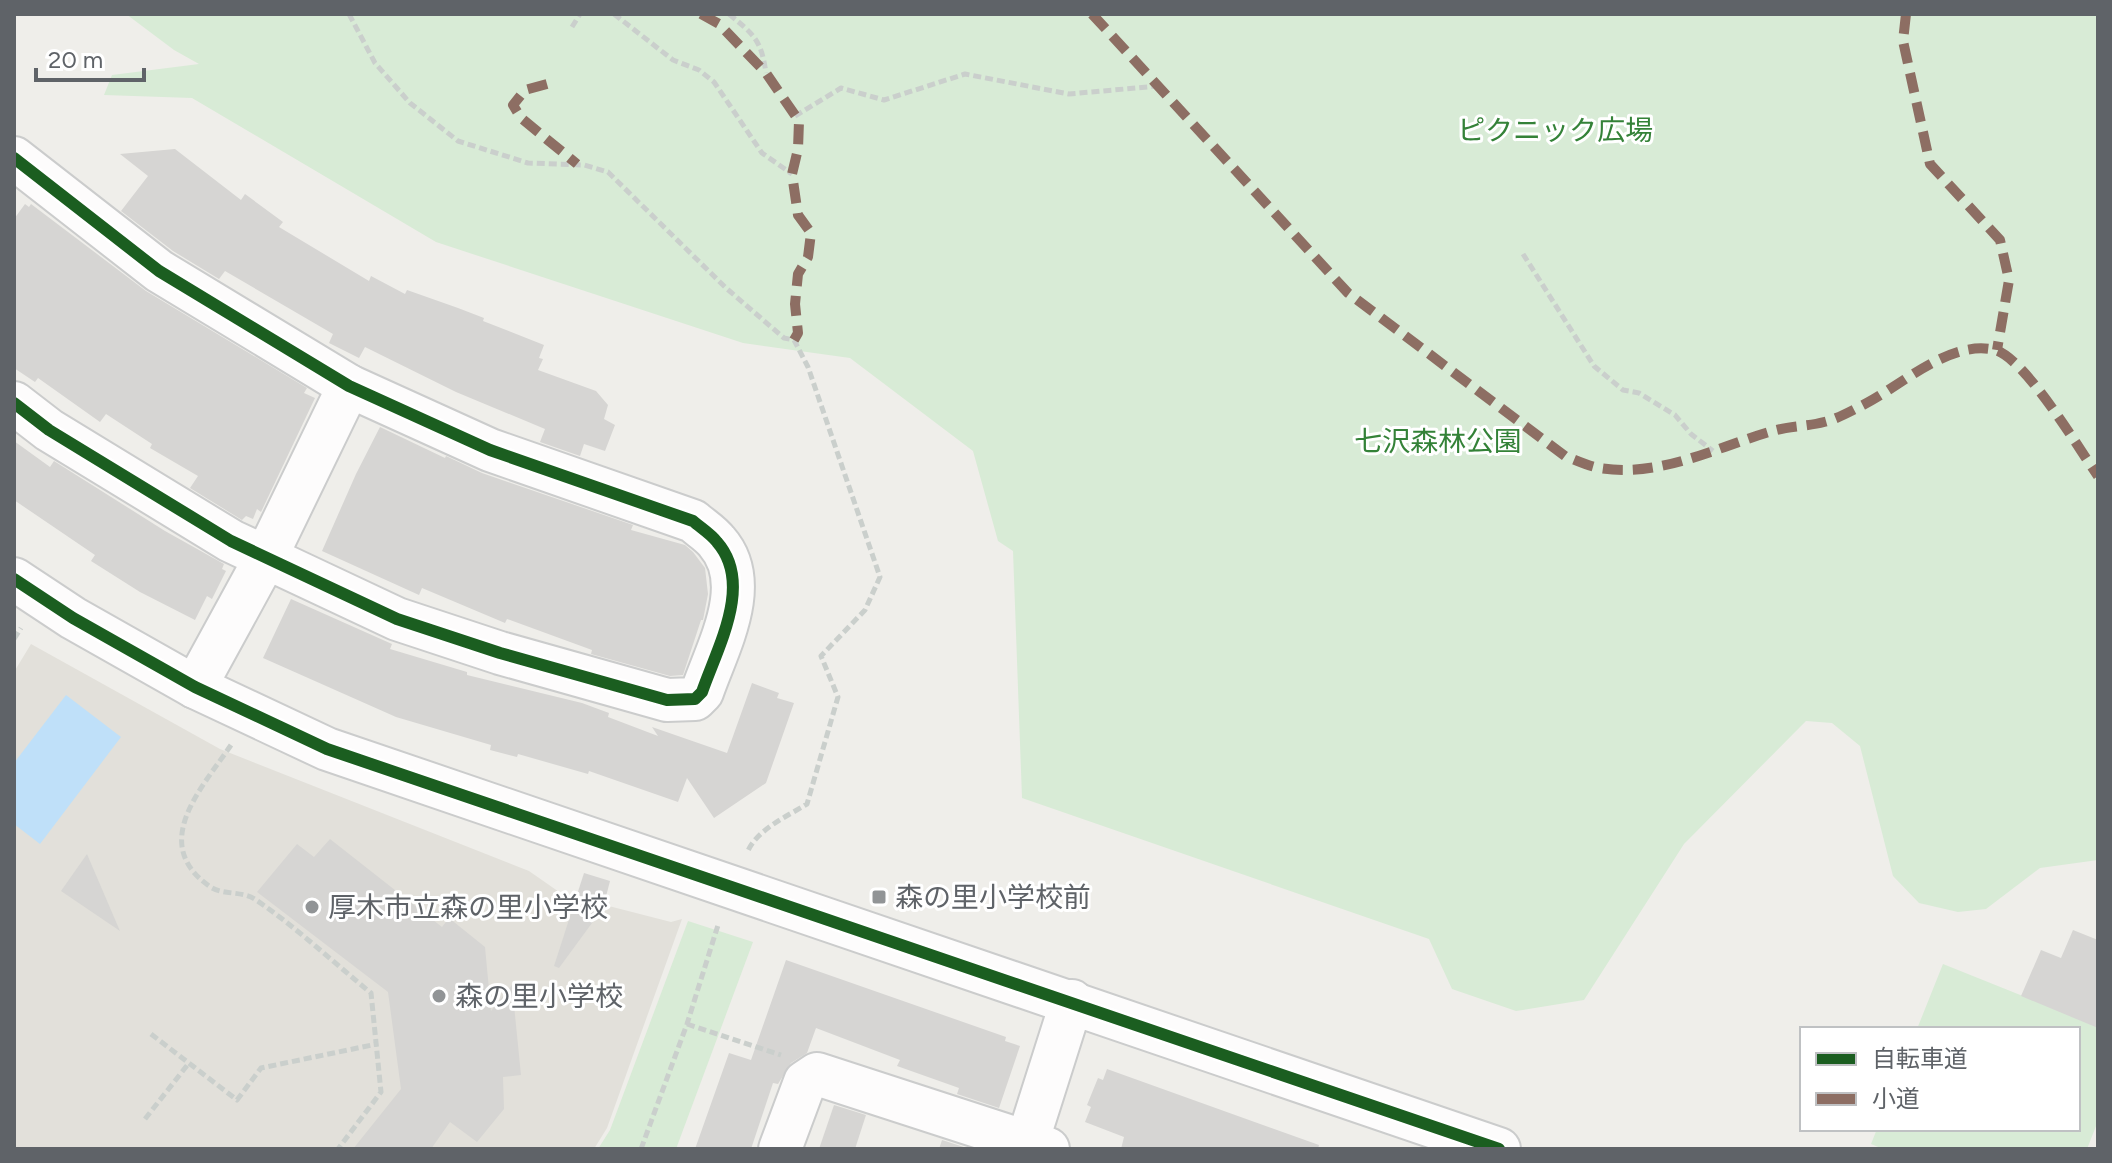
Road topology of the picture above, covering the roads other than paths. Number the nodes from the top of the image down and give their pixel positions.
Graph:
1 (14, 158) edge
2 (349, 386) junction
3 (14, 403) edge
4 (265, 559) junction
5 (14, 579) edge
6 (195, 687) junction
7 (1072, 1001) junction
8 (1033, 1147) edge
9 (780, 1149) edge
10 (1499, 1149) edge

1 - 2 street
2 - 4 street
2 - 4 street
3 - 4 street
4 - 6 street
5 - 6 street
6 - 7 street
7 - 8 street
7 - 10 street
8 - 9 street

